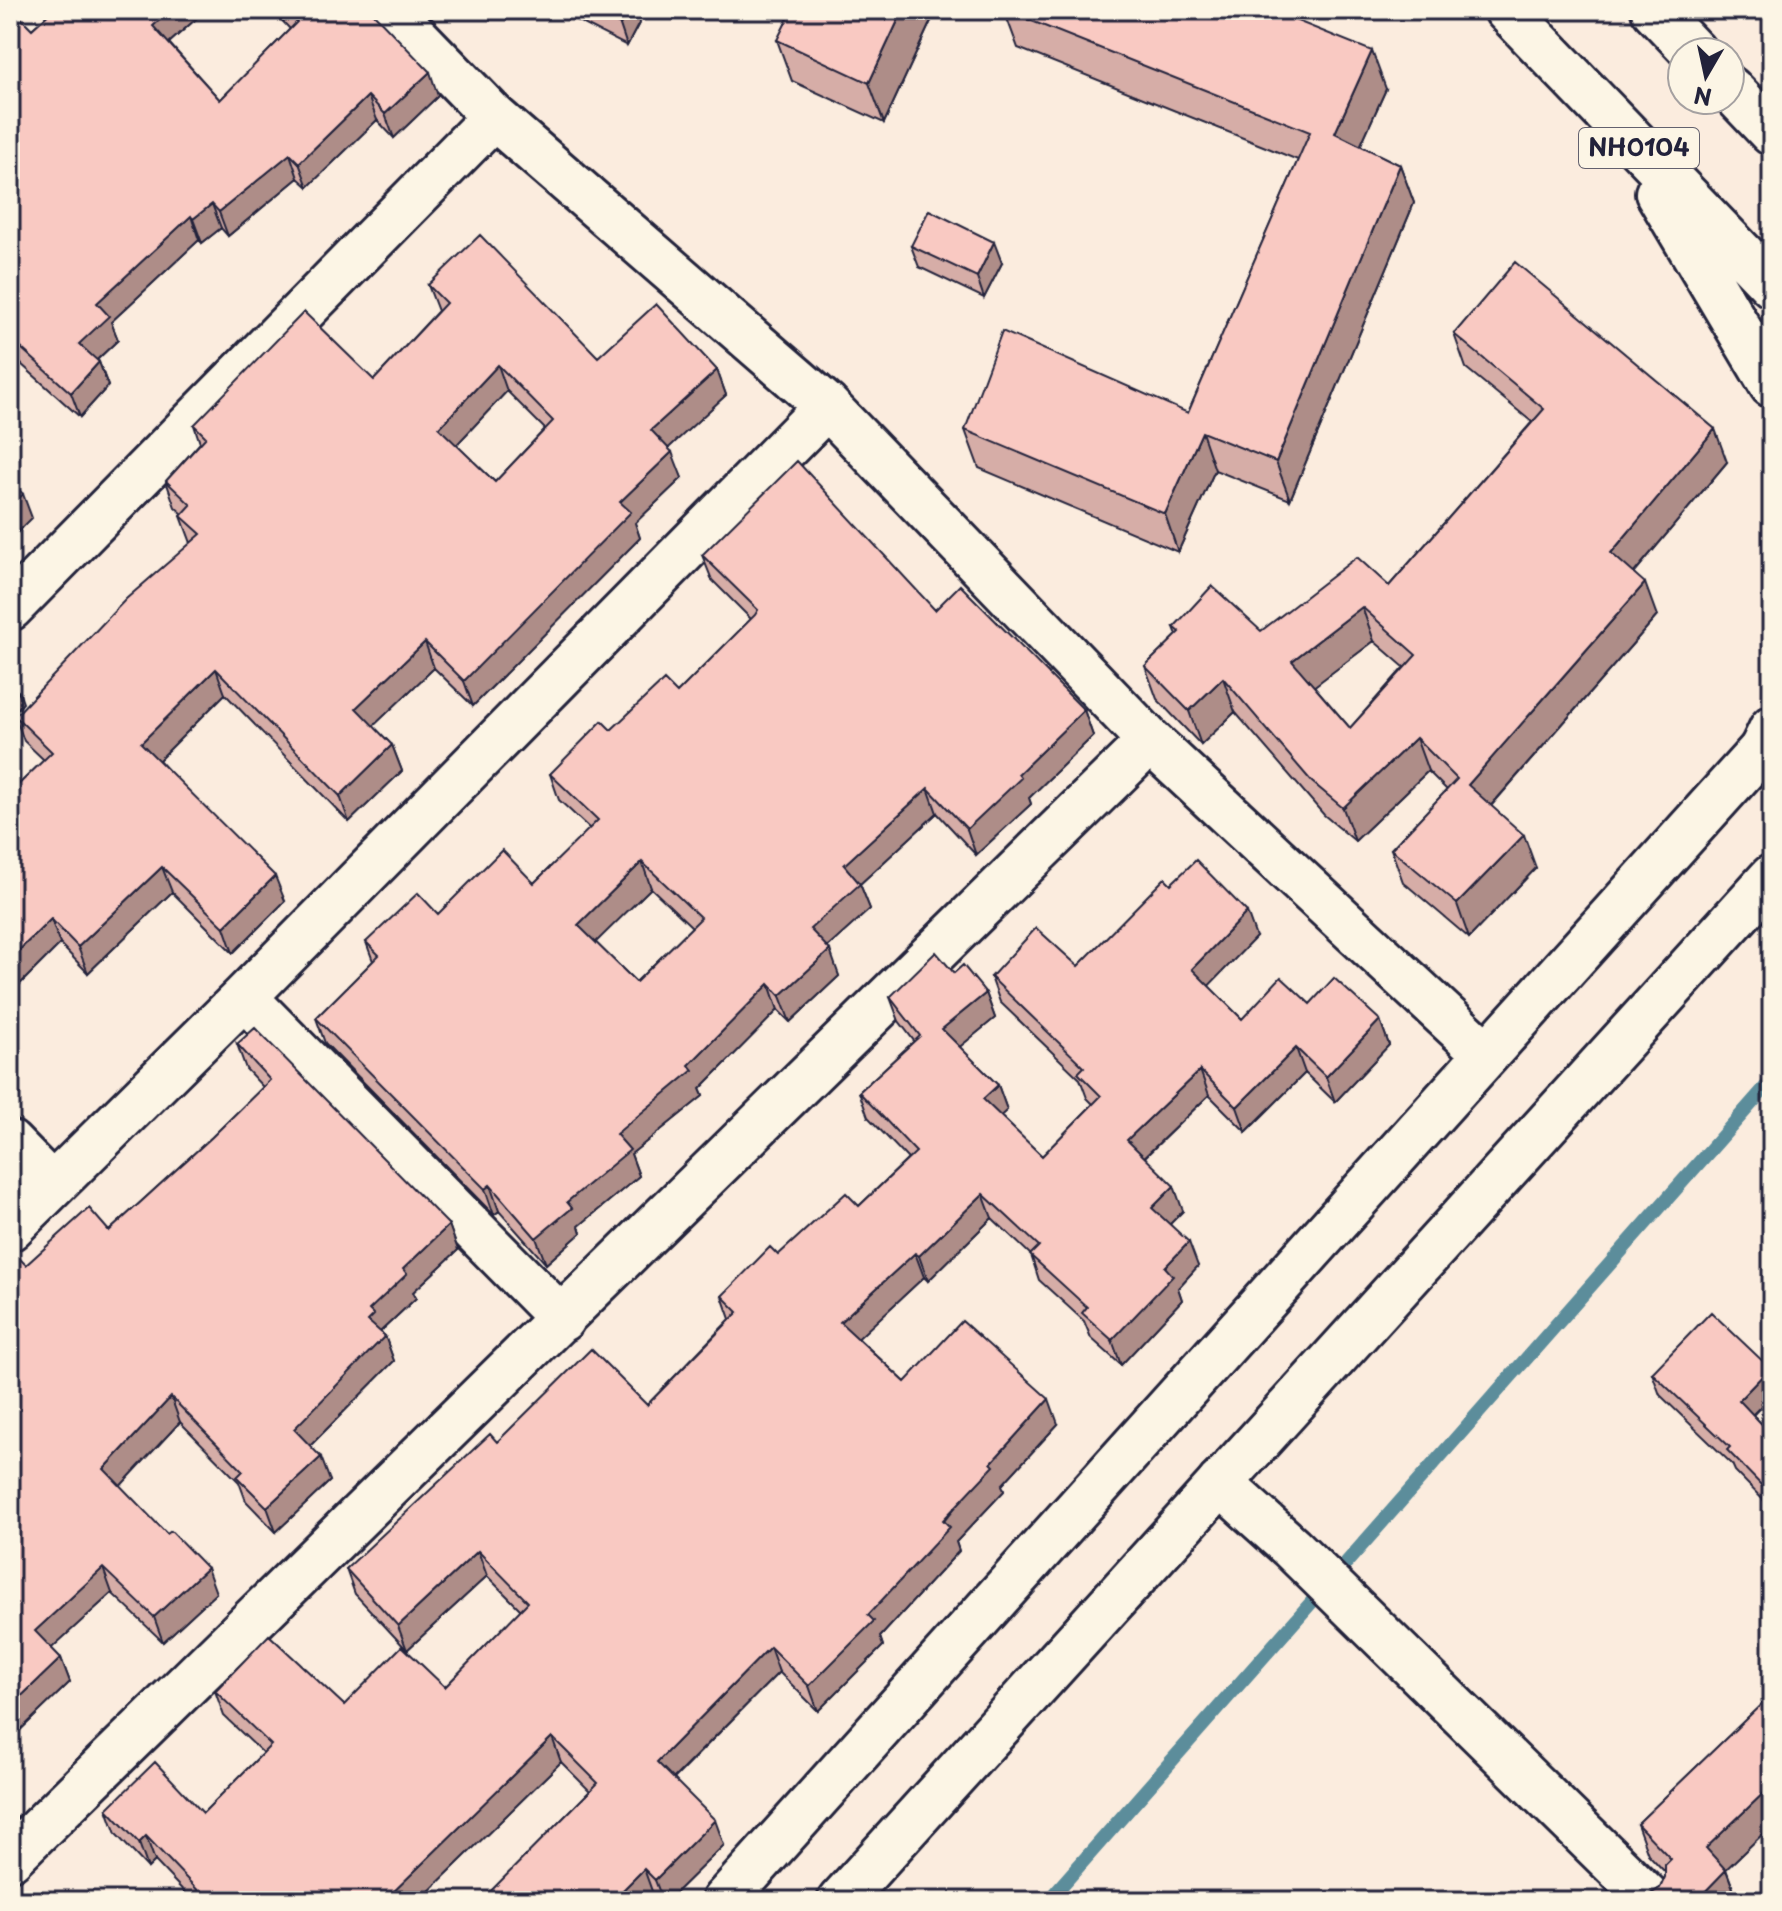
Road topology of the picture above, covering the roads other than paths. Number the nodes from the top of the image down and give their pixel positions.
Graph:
1 (390, 10) edge
2 (1507, 10) edge
3 (1654, 10) edge
4 (1679, 36) edge
5 (1746, 80) edge
6 (1772, 93) edge
7 (1746, 106) edge
8 (494, 117) junction
9 (1618, 125) junction
10 (1772, 133) edge
11 (1772, 285) edge
12 (1772, 385) edge
13 (827, 406) junction
14 (10, 608) edge
15 (1768, 739) edge
16 (1150, 741) junction
17 (1772, 877) edge
18 (244, 997) junction
19 (1485, 1053) junction
20 (10, 1143) edge
21 (52, 1186) junction
22 (10, 1228) edge
23 (562, 1319) junction
24 (1220, 1483) junction
25 (10, 1858) edge
26 (724, 1901) edge
27 (840, 1901) edge
28 (1652, 1901) edge

1 - 8 main road
2 - 9 main road, NH0104
3 - 4 main road
5 - 6 main road
7 - 10 main road
8 - 13 main road
8 - 14 main road
9 - 11 main road, NH0104
9 - 12 main road
13 - 16 main road
13 - 18 main road
15 - 19 main road
16 - 19 main road
16 - 23 main road
17 - 24 main road
18 - 21 main road
18 - 23 main road
19 - 26 main road
20 - 21 main road
21 - 22 main road
23 - 25 main road
24 - 27 main road
24 - 28 main road

